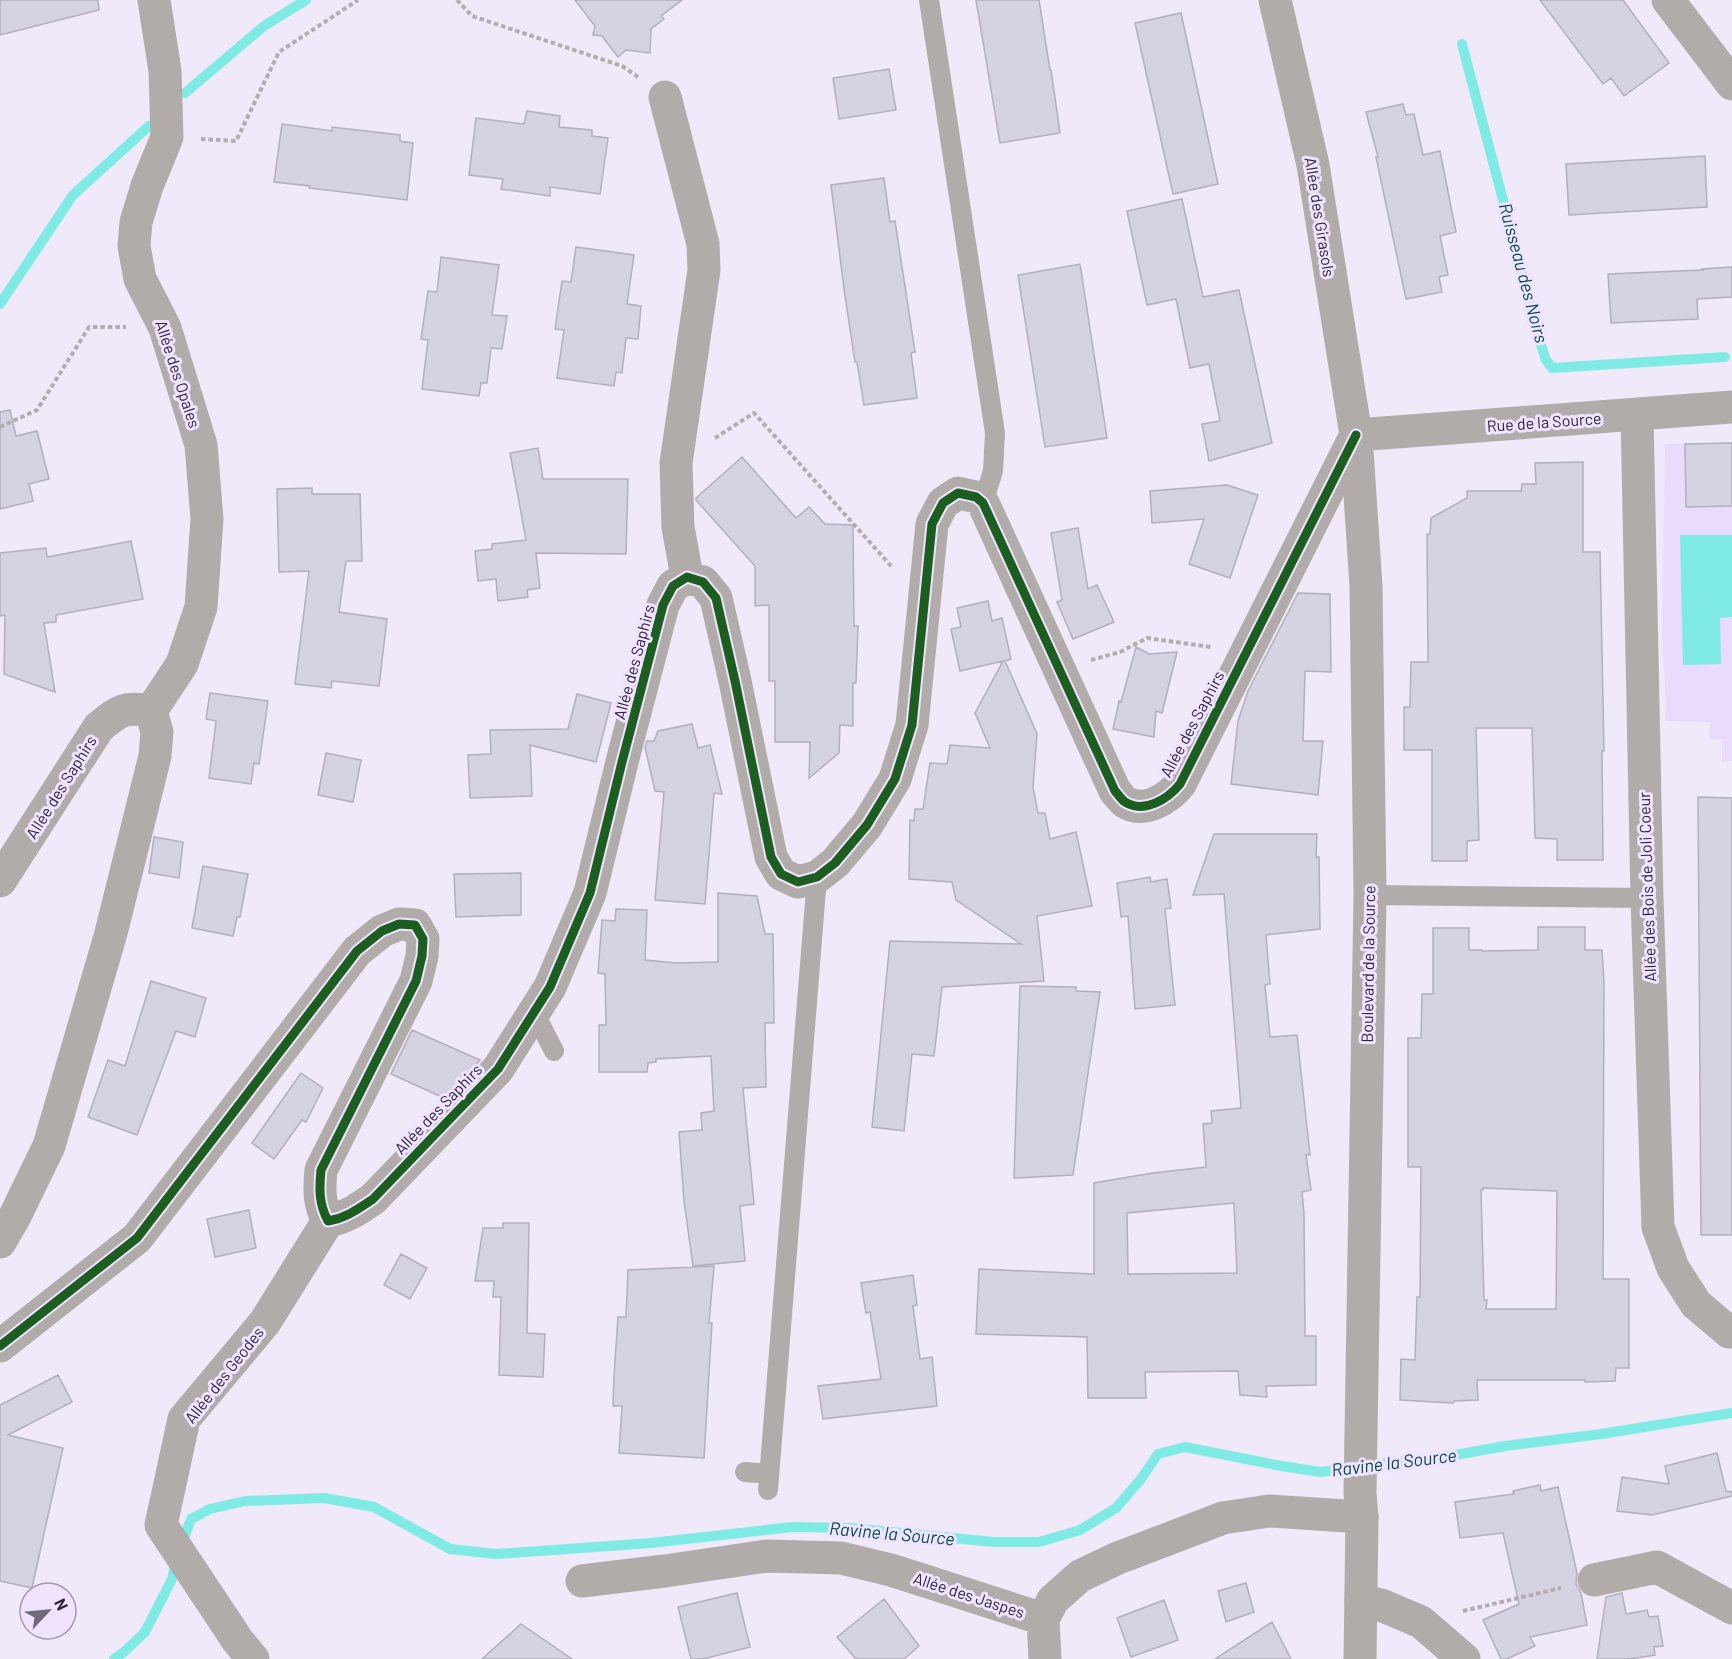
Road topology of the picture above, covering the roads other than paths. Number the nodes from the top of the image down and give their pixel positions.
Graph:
1 (154, 0) edge
2 (929, 0) edge
3 (1275, 0) edge
4 (1668, 0) edge
5 (1732, 84) edge
6 (665, 97) road end
7 (1732, 407) edge
8 (1637, 415) junction
9 (1356, 435) junction
10 (983, 503) junction
11 (687, 577) junction
12 (151, 711) junction
13 (817, 877) junction
14 (0, 881) edge
15 (1370, 895) junction
16 (1647, 898) junction
17 (534, 1012) junction
18 (554, 1051) dead end
19 (328, 1221) junction
20 (0, 1242) edge
21 (1732, 1332) edge
22 (0, 1346) edge
23 (746, 1472) dead end
24 (1361, 1505) junction
25 (1594, 1580) road end
26 (582, 1581) dead end
27 (1361, 1601) junction
28 (1732, 1608) edge
29 (1043, 1619) junction
30 (245, 1650) edge
31 (1045, 1659) edge
32 (1360, 1659) edge
33 (1464, 1659) edge

1 - 12 street, Allée des Opales
2 - 10 lane
3 - 9 street, Allée des Girasols
4 - 5 street
6 - 11 street
7 - 8 street, Rue de la Source
8 - 9 street, Rue de la Source
8 - 16 street, Allée des Bois de Joli Coeur
9 - 10 street, Allée des Saphirs
9 - 15 street, Boulevard de la Source
10 - 13 street
11 - 13 street
11 - 17 street, Allée des Saphirs
12 - 14 street, Allée des Saphirs
12 - 20 street
13 - 23 lane
15 - 16 lane
15 - 24 street, Boulevard de la Source
16 - 21 street, Allée des Bois de Joli Coeur
17 - 18 lane
17 - 19 street, Allée des Saphirs
19 - 22 street
19 - 30 street, Allée des Geodes
24 - 27 street, Boulevard de la Source
24 - 29 street, Allée des Jaspes
25 - 28 street
26 - 29 street, Allée des Jaspes
27 - 32 street, Boulevard de la Source
27 - 33 street
29 - 31 street

